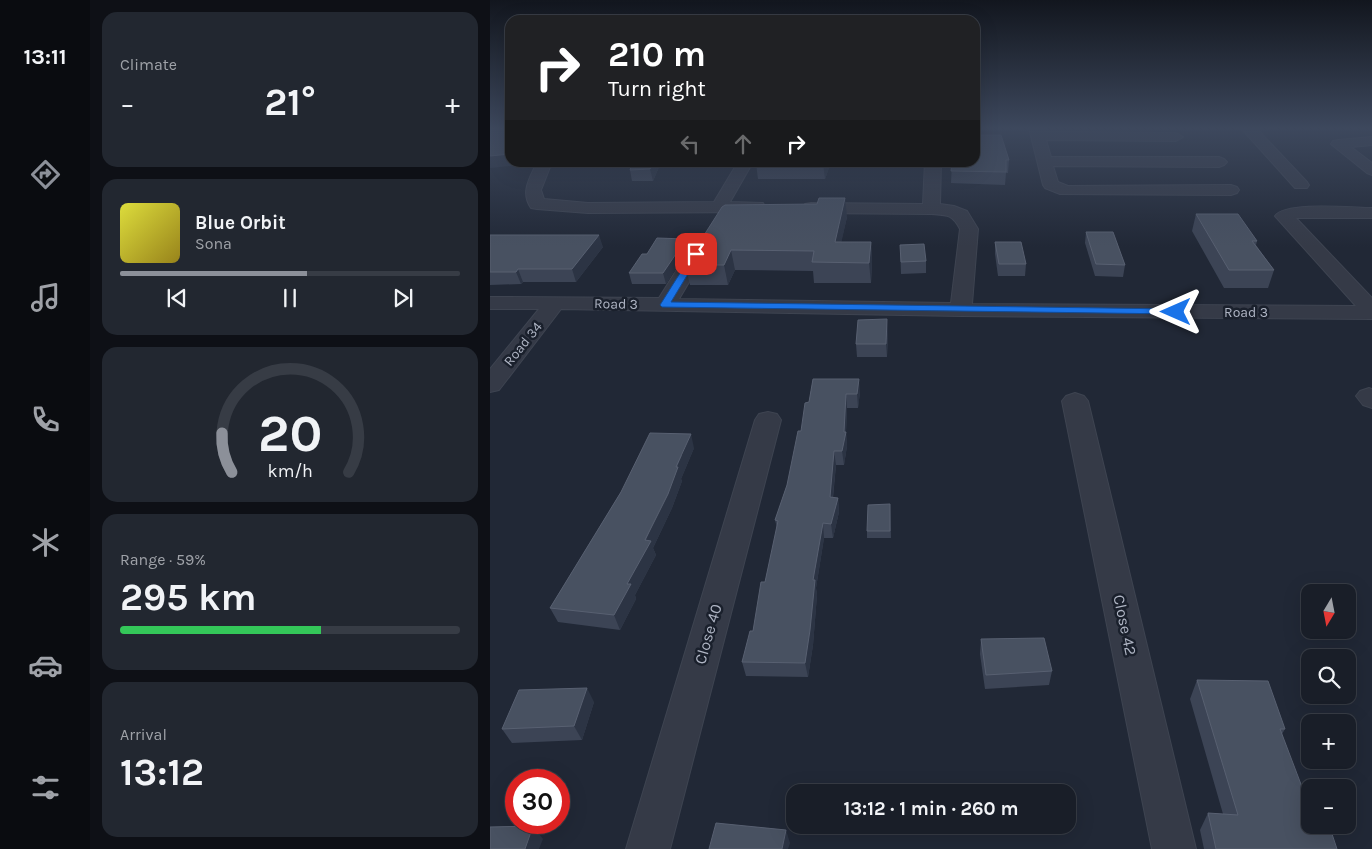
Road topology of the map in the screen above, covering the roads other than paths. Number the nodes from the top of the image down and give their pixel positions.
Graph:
1 (543, 168) edge
2 (743, 168) edge
3 (932, 168) edge
4 (1046, 168) edge
5 (1286, 168) edge
6 (1302, 185) dead end
7 (1231, 190) dead end
8 (719, 207) junction
9 (796, 208) edge
10 (931, 209) junction
11 (1372, 213) edge
12 (490, 303) edge
13 (555, 303) junction
14 (665, 305) junction
15 (961, 310) junction
16 (1372, 312) edge
17 (490, 384) edge
18 (1075, 401) dead end
19 (768, 420) dead end
20 (648, 849) edge
21 (1174, 849) edge

1 - 8 street
2 - 8 street
3 - 10 street
4 - 7 street
5 - 6 street
8 - 14 street
9 - 10 street
10 - 15 street
11 - 16 street
12 - 13 street, Road 3
13 - 14 street, Road 3
13 - 17 street, Road 34
14 - 15 street, Road 3
15 - 16 street, Road 3
18 - 21 street, Close 42
19 - 20 street, Close 40

